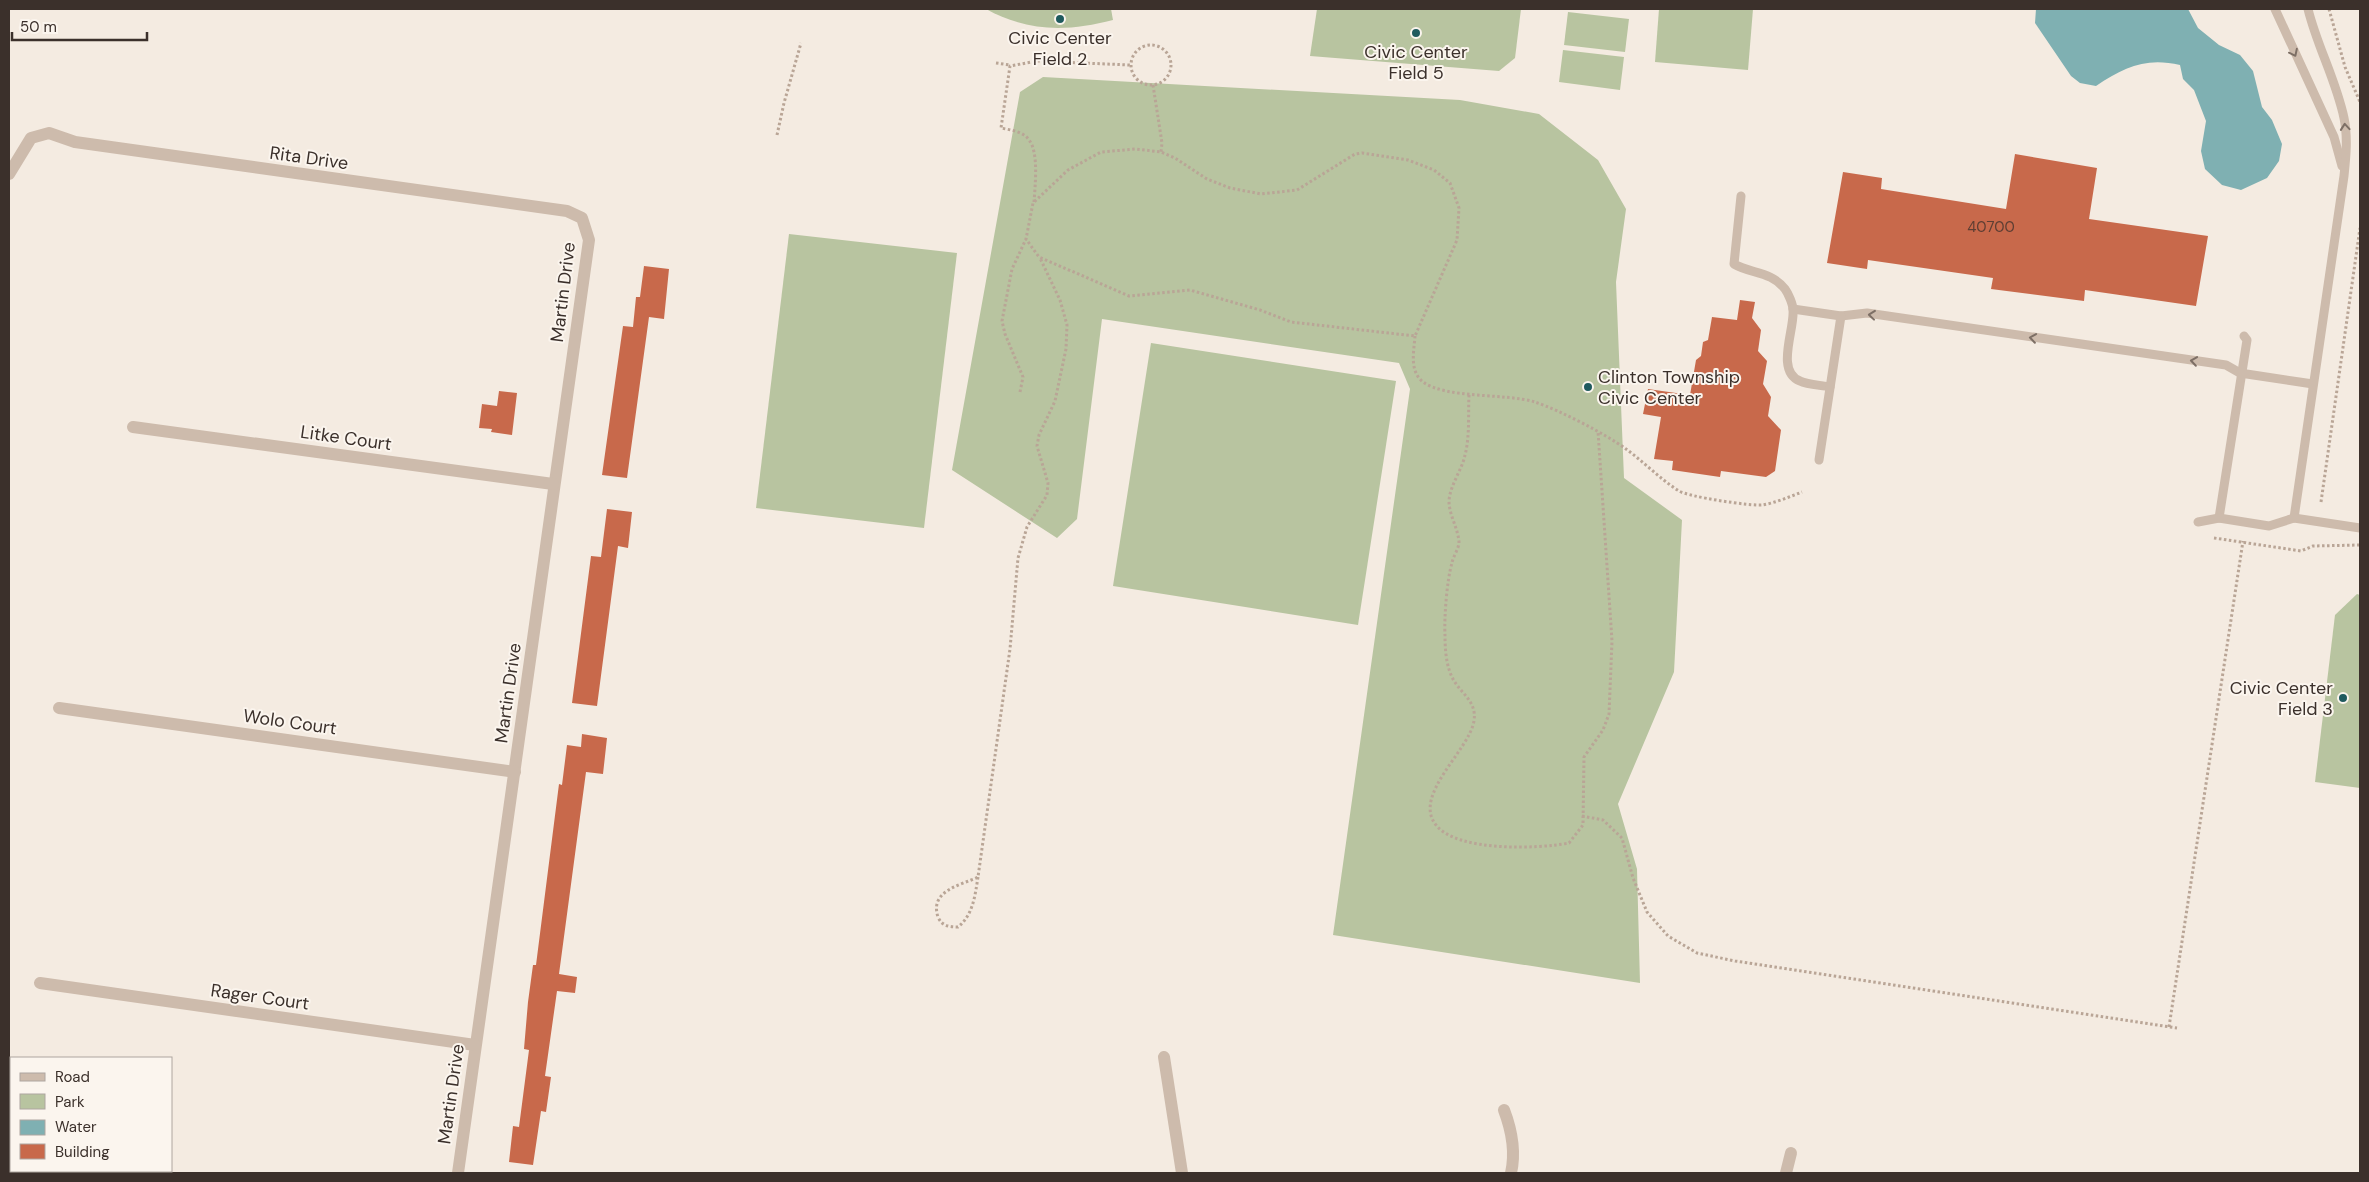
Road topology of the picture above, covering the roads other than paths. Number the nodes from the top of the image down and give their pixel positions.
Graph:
1 (2275, 9) edge
2 (2308, 9) edge
3 (9, 174) edge
4 (2344, 176) junction
5 (1741, 196) dead end
6 (582, 218) joint
7 (1793, 309) junction
8 (1841, 316) junction
9 (2244, 336) dead end
10 (2240, 372) junction
11 (2313, 384) junction
12 (1830, 387) junction
13 (133, 427) dead end
14 (1819, 460) dead end
15 (554, 484) junction
16 (2219, 518) junction
17 (2294, 518) junction
18 (2198, 522) dead end
19 (2360, 528) edge
20 (59, 708) dead end
21 (515, 772) junction
22 (40, 983) dead end
23 (475, 1046) junction
24 (1164, 1057) dead end
25 (1504, 1110) dead end
26 (1790, 1153) dead end
27 (458, 1173) edge
28 (1182, 1173) edge
29 (1511, 1173) edge
30 (1786, 1173) edge

1 -> 4 lane
4 -> 2 lane
3 - 6 street, Rita Drive
4 - 11 lane
5 - 7 lane
6 - 15 street, Martin Drive
7 - 8 lane
7 - 12 lane
10 -> 8 lane
8 - 12 lane
9 - 10 lane
10 - 11 lane
10 - 16 lane
11 - 17 lane
12 - 14 lane
13 - 15 street, Litke Court
15 - 21 street, Martin Drive
16 - 17 lane
16 - 18 lane
17 - 19 lane
20 - 21 street, Wolo Court
21 - 23 street, Martin Drive
22 - 23 street, Rager Court
23 - 27 street, Martin Drive
24 - 28 street
25 - 29 street
26 - 30 street

